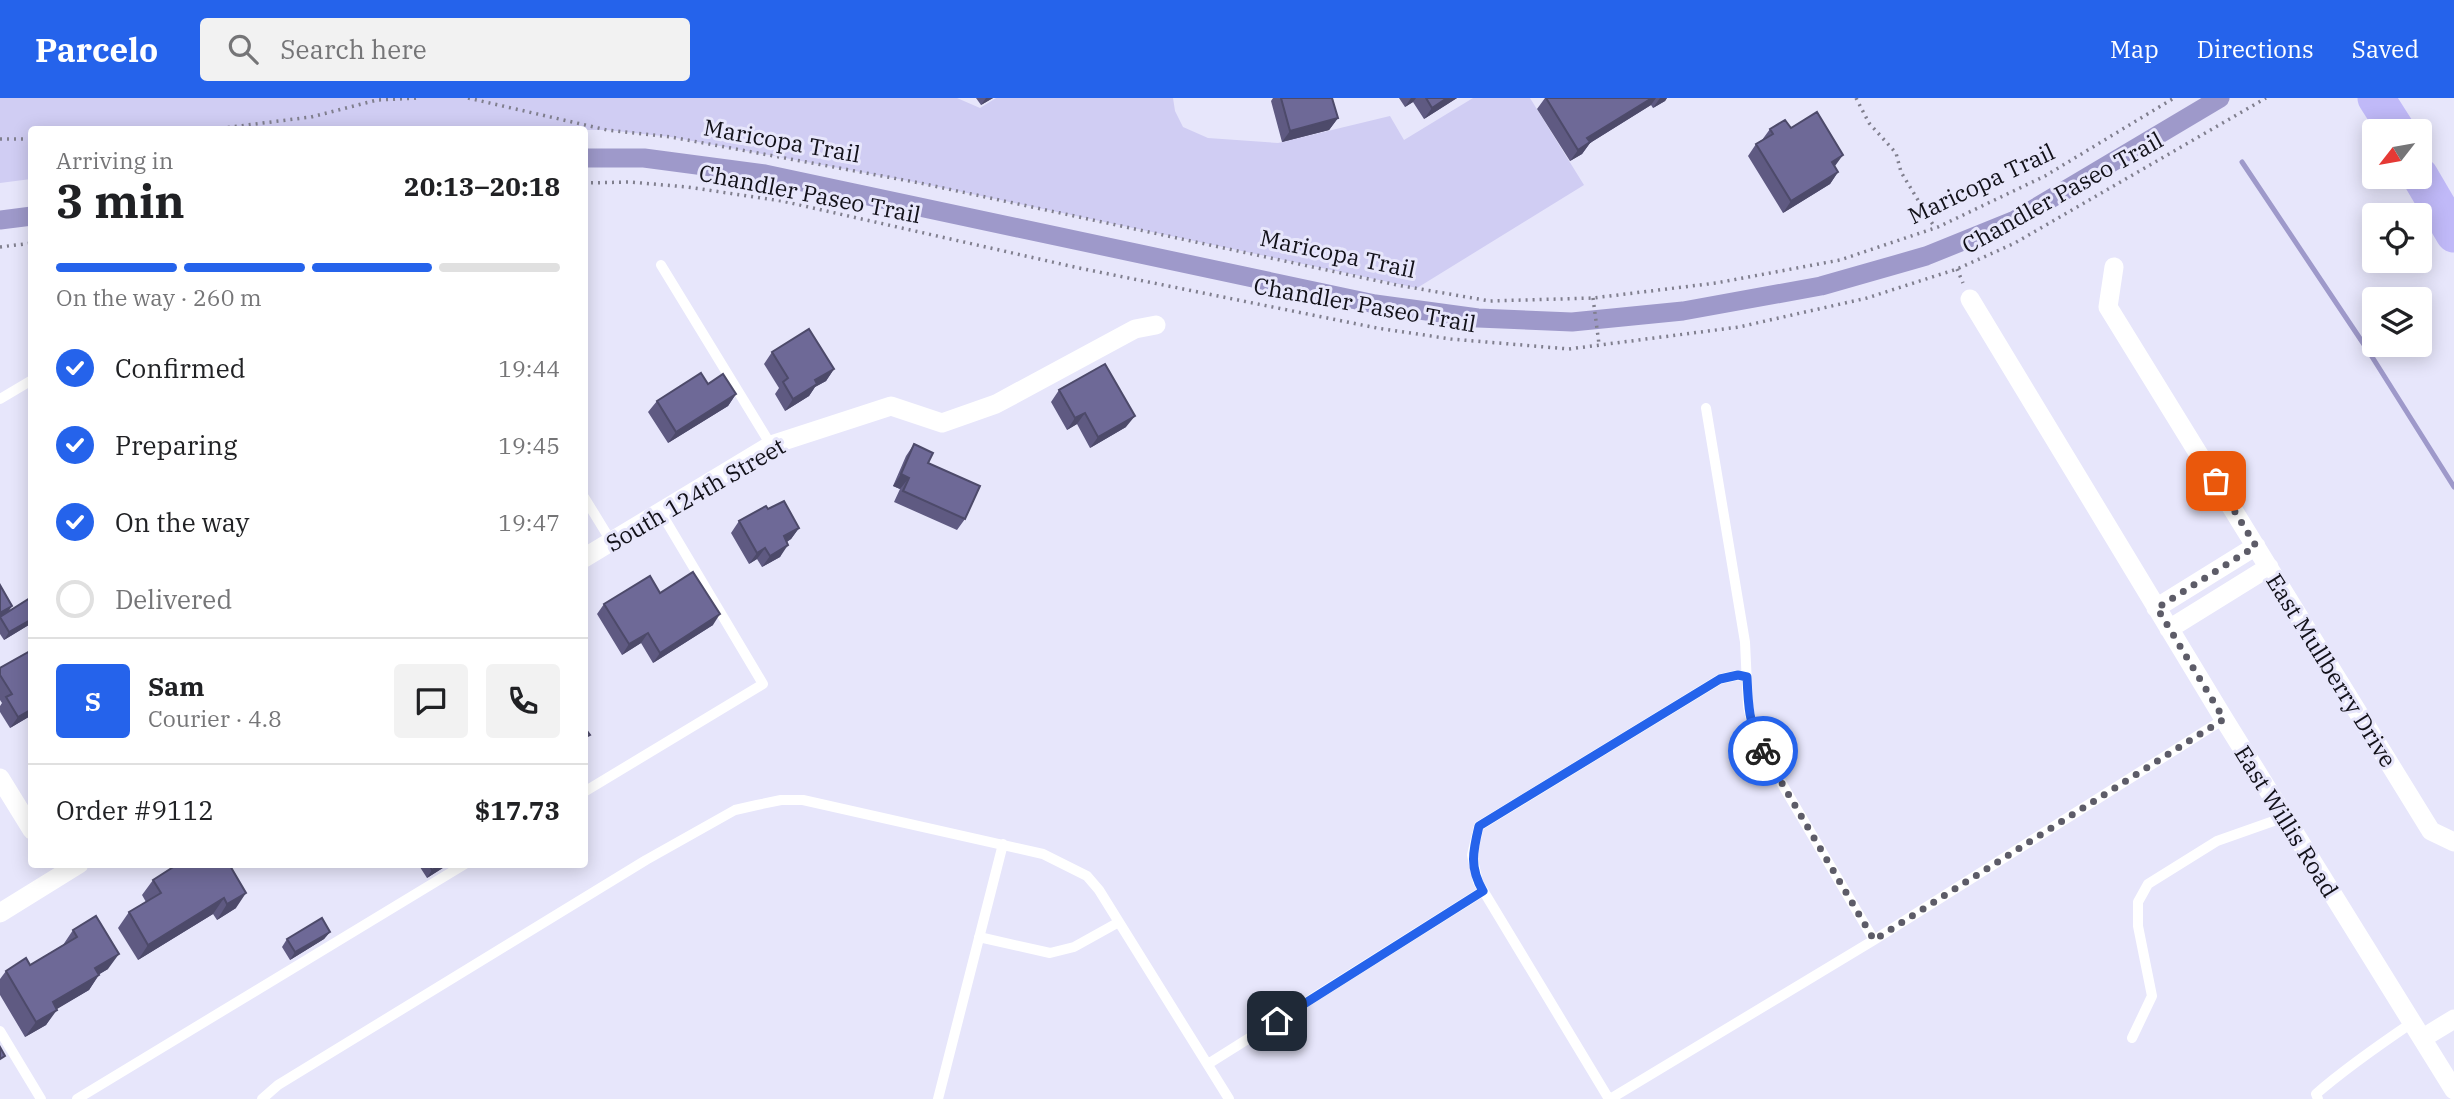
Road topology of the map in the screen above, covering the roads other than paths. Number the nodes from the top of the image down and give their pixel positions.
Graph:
1 (2376, 98) edge
2 (2389, 119) edge
3 (2432, 187) edge
4 (2428, 189) edge
5 (2454, 221) edge
6 (2454, 234) edge
7 (661, 265) dead end
8 (2114, 267) dead end
9 (1970, 299) dead end
10 (1156, 325) dead end
11 (28, 382) edge
12 (0, 399) edge
13 (1706, 408) dead end
14 (771, 445) junction
15 (588, 504) edge
16 (660, 511) junction
17 (611, 541) junction
18 (2256, 546) junction
19 (588, 555) edge
20 (2269, 567) junction
21 (2213, 573) junction
22 (2226, 593) junction
23 (2157, 608) junction
24 (2169, 629) junction
25 (1747, 677) junction
26 (2224, 719) junction
27 (0, 778) edge
28 (588, 790) edge
29 (2285, 817) junction
30 (28, 824) edge
31 (2454, 842) edge
32 (1003, 844) junction
33 (458, 868) edge
34 (56, 871) edge
35 (1483, 891) junction
36 (0, 913) edge
37 (1119, 922) junction
38 (979, 937) junction
39 (1874, 940) junction
40 (2454, 1019) edge
41 (2418, 1030) junction
42 (0, 1031) edge
43 (2132, 1038) dead end
44 (1208, 1065) junction
45 (2454, 1090) edge
46 (41, 1099) edge
47 (77, 1099) edge
48 (262, 1099) edge
49 (937, 1099) edge
50 (1229, 1099) edge
51 (1610, 1099) edge
52 (2318, 1099) edge

1 - 2 highway
3 - 5 highway
4 - 6 highway
7 - 14 lane
8 - 18 street, East Mullberry Drive
9 - 23 street, East Willis Road
10 - 14 street, South 124th Street
11 - 12 lane
13 - 25 lane
14 - 16 street, South 124th Street
15 - 17 lane
16 - 17 street, South 124th Street
16 - 28 lane
17 - 19 street, South 124th Street
18 - 20 street, East Mullberry Drive
18 - 21 street
20 - 22 street
20 - 31 street, East Mullberry Drive
21 - 22 street
21 - 23 street
22 - 24 street
23 - 24 street, East Willis Road
24 - 26 street, East Willis Road
25 - 35 lane
25 - 39 lane
26 - 29 street, East Willis Road
26 - 39 lane
27 - 30 street
29 - 41 street, East Willis Road
29 - 43 lane
32 - 37 lane
32 - 38 lane
32 - 48 lane
33 - 47 lane
34 - 36 street
35 - 44 lane
35 - 51 lane
37 - 38 lane
37 - 44 lane
38 - 49 lane
39 - 51 lane
40 - 41 street
41 - 45 street, East Willis Road
41 - 52 lane
42 - 46 lane
44 - 50 lane

